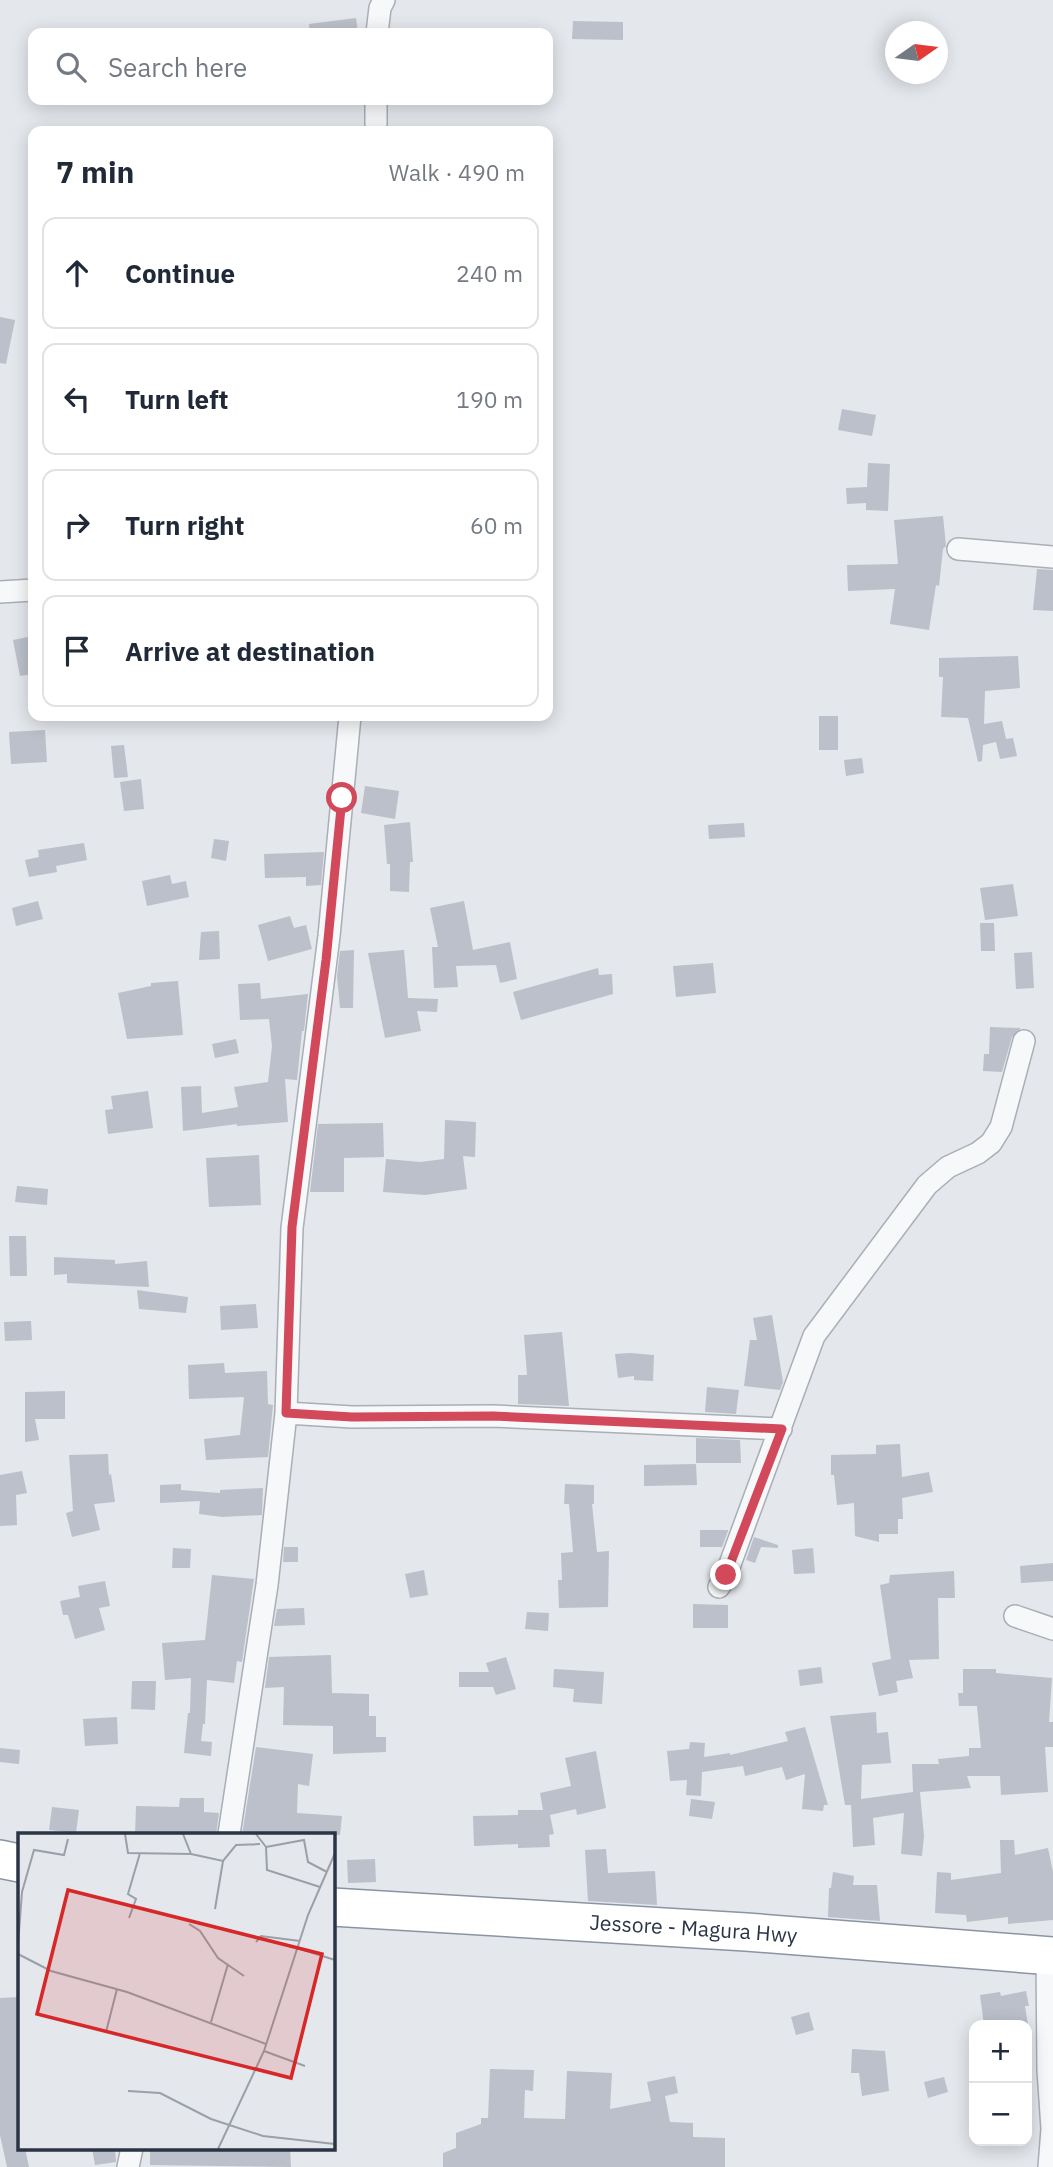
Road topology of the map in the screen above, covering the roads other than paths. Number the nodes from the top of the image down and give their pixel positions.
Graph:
1 (384, 0) edge
2 (378, 28) edge
3 (376, 105) edge
4 (376, 126) edge
5 (958, 549) dead end
6 (1053, 557) edge
7 (28, 590) edge
8 (0, 592) edge
9 (350, 721) edge
10 (1024, 1041) dead end
11 (286, 1413) junction
12 (782, 1429) junction
13 (719, 1587) dead end
14 (1015, 1616) dead end
15 (1053, 1629) edge
16 (229, 1833) edge
17 (0, 1859) edge
18 (18, 1863) edge
19 (334, 1907) edge
20 (1050, 1956) edge
21 (1049, 2167) edge

1 - 2 street
3 - 4 street
5 - 6 street
7 - 8 street
9 - 11 street
10 - 12 street
11 - 12 street
11 - 16 street
12 - 13 street
14 - 15 street
17 - 18 highway
19 - 20 highway, Jessore - Magura Hwy
20 - 21 street

